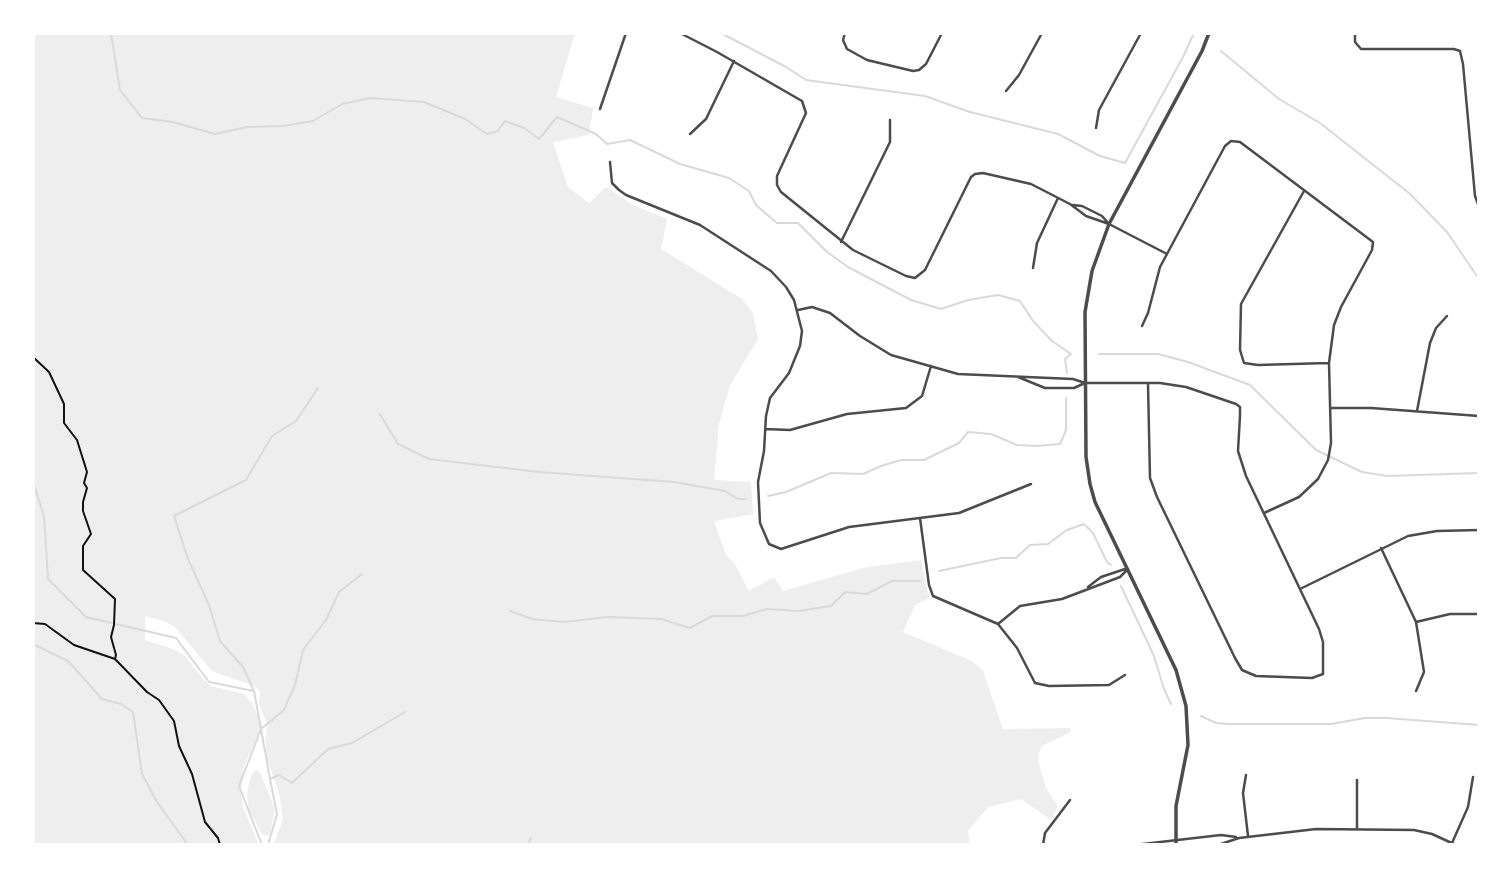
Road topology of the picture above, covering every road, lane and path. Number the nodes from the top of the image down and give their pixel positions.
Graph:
1 (626, 33) edge
2 (680, 33) edge
3 (845, 33) edge
4 (942, 33) edge
5 (1042, 33) edge
6 (1141, 33) edge
7 (1209, 33) edge
8 (1354, 33) edge
9 (734, 61) junction
10 (1006, 91) dead end
11 (600, 109) dead end
12 (890, 120) dead end
13 (1096, 128) dead end
14 (690, 134) dead end
15 (610, 162) dead end
16 (1304, 191) junction
17 (1058, 198) junction
18 (1070, 204) junction
19 (1478, 206) edge
20 (1090, 210) junction
21 (1086, 216) junction
22 (1109, 224) junction
23 (841, 242) junction
24 (1167, 254) junction
25 (1034, 268) dead end
26 (798, 310) junction
27 (1447, 316) dead end
28 (1142, 326) dead end
29 (33, 357) edge
30 (1329, 363) junction
31 (931, 366) junction
32 (1016, 377) junction
33 (1053, 378) junction
34 (1085, 383) junction
35 (1147, 384) junction
36 (1052, 388) junction
37 (1331, 408) junction
38 (1417, 411) junction
39 (1479, 416) edge
40 (765, 429) junction
41 (1031, 484) dead end
42 (1263, 513) junction
43 (920, 518) junction
44 (1479, 530) edge
45 (1381, 548) junction
46 (1128, 569) junction
47 (1085, 589) junction
48 (1300, 589) junction
49 (1479, 614) edge
50 (1416, 622) junction
51 (33, 624) edge
52 (998, 624) junction
53 (115, 659) junction
54 (1125, 675) dead end
55 (1416, 691) dead end
56 (1246, 775) dead end
57 (1474, 777) dead end
58 (1357, 780) dead end
59 (1070, 800) dead end
60 (1357, 830) junction
61 (1248, 836) junction
62 (1205, 837) junction
63 (1239, 838) junction
64 (1176, 842) edge
65 (1143, 844) edge
66 (1454, 844) edge
67 (220, 845) edge
68 (1043, 845) edge
69 (1134, 845) edge
70 (1206, 845) edge
71 (1218, 845) edge
72 (1241, 845) edge

1 - 11 street
2 - 9 street
3 - 4 street
5 - 10 street
6 - 13 street
7 - 22 street
8 - 19 street
9 - 14 street
9 - 23 street
12 - 23 street
15 - 26 street
16 - 24 street
16 - 30 street
16 - 30 street
17 - 18 street
17 - 23 street
17 - 25 street
18 - 20 street
18 - 21 street
20 - 21 street
20 - 22 street
21 - 22 street
22 - 24 street
22 - 34 street
24 - 28 street
26 - 31 street
26 - 40 street
27 - 38 street
29 - 53 path
30 - 37 street
31 - 32 street
31 - 40 street
32 - 33 street
32 - 36 street
33 - 34 street
33 - 36 street
34 - 35 street
34 - 36 street
34 - 46 street
35 - 42 street
35 - 48 street
37 - 38 street
37 - 42 street
38 - 39 street
40 - 43 street
41 - 43 street
42 - 48 street
43 - 52 street
44 - 45 street
45 - 48 street
45 - 50 street
46 - 47 street
46 - 47 street
46 - 64 street
47 - 52 street
49 - 50 street
50 - 55 street
51 - 53 path
52 - 54 street
53 - 67 path
56 - 61 street
57 - 66 street
58 - 60 street
59 - 68 street
60 - 61 street
60 - 66 street
61 - 63 street
62 - 63 street
62 - 64 street
62 - 70 street
63 - 71 street
63 - 72 street
64 - 65 street
65 - 69 street

